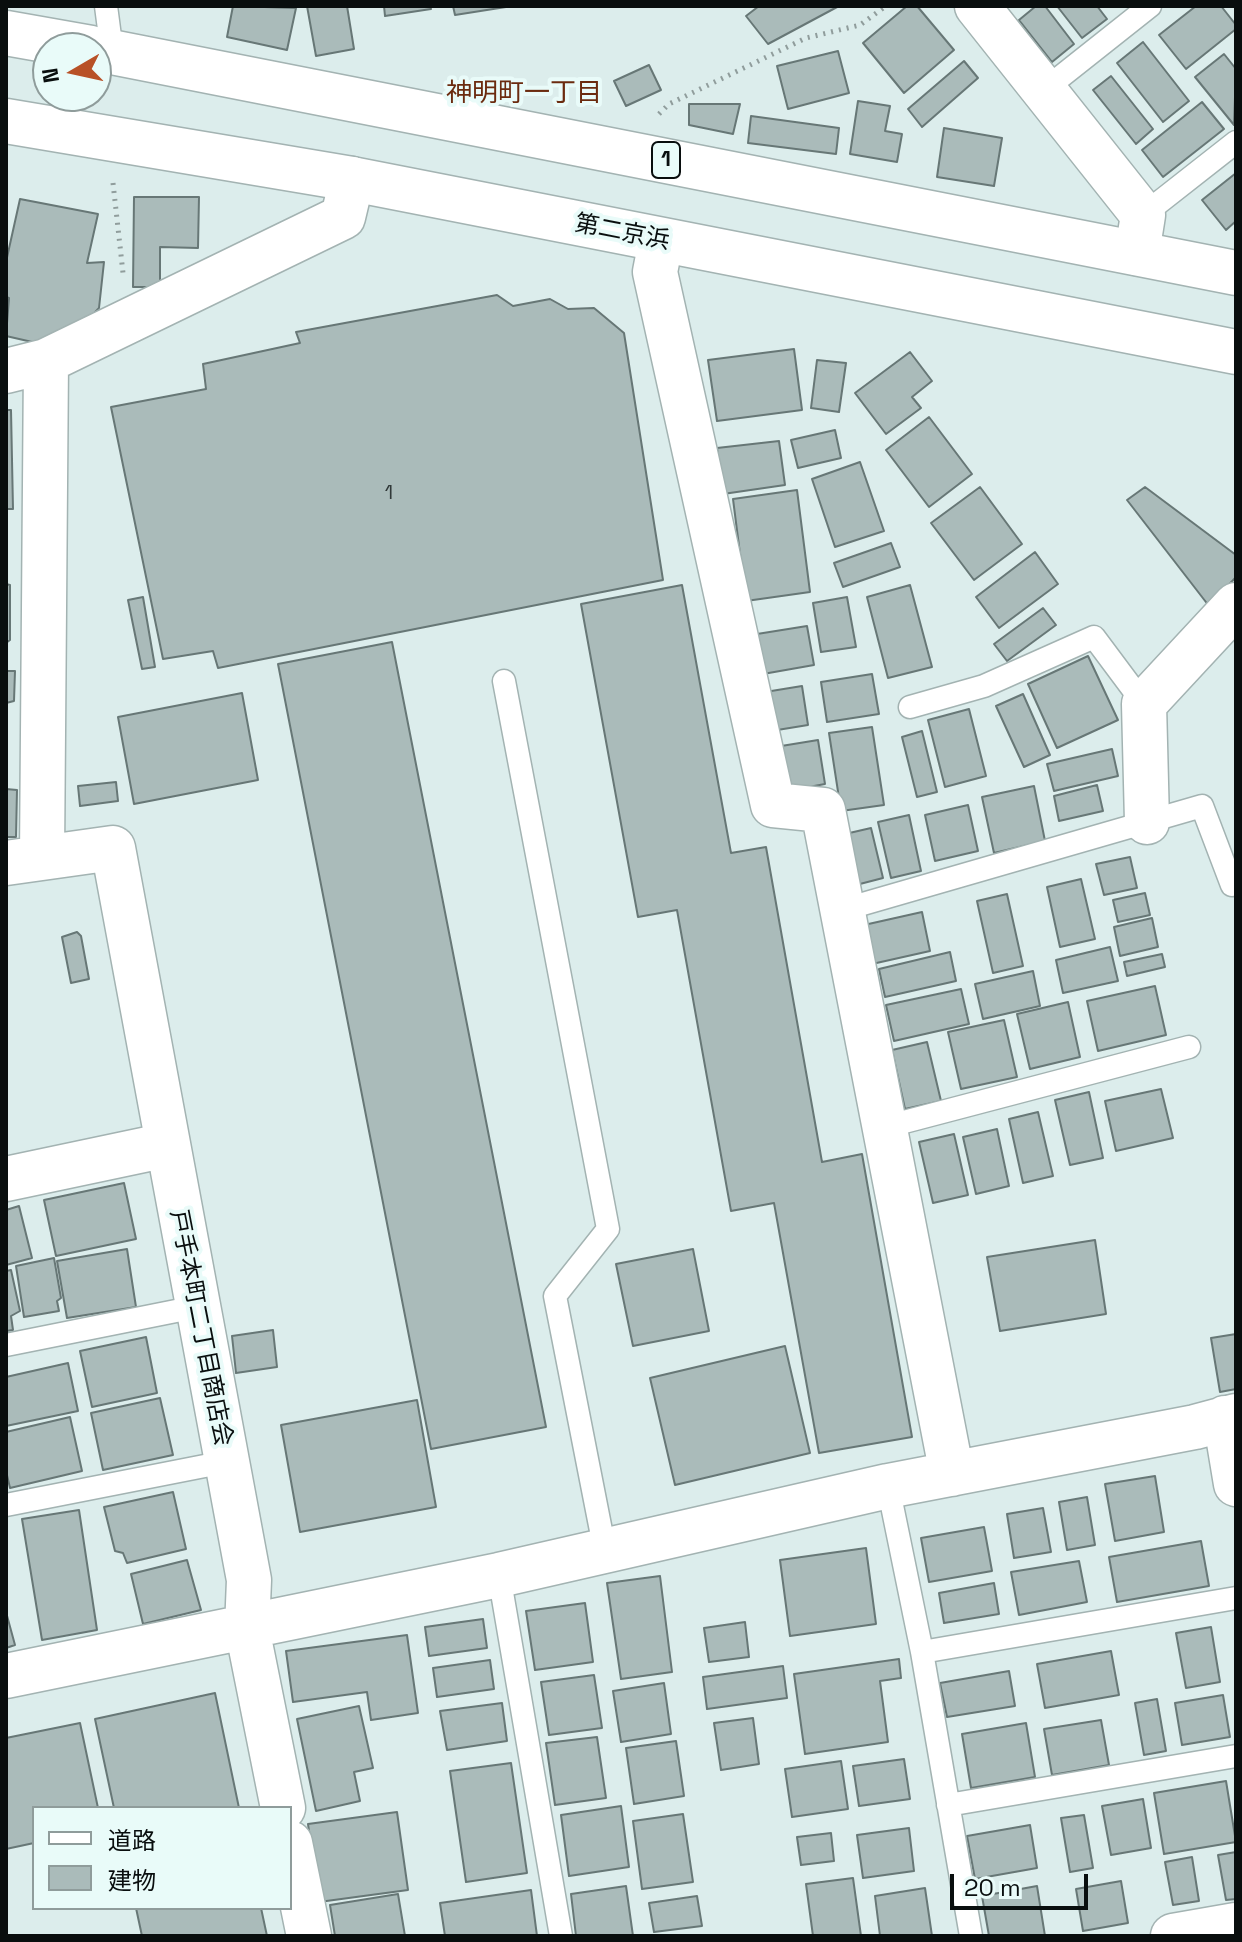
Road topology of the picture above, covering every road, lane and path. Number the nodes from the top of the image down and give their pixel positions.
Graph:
1 (106, 6) edge
2 (886, 6) edge
3 (977, 6) edge
4 (1150, 6) edge
5 (102, 32) edge
6 (6, 33) edge
7 (32, 38) edge
8 (112, 52) edge
9 (1044, 90) junction
10 (6, 121) edge
11 (108, 139) junction
12 (1236, 142) edge
13 (621, 151) junction
14 (352, 179) junction
15 (1140, 234) junction
16 (661, 241) junction
17 (1236, 273) edge
18 (128, 322) junction
19 (1236, 352) edge
20 (26, 366) edge
21 (1236, 605) edge
22 (504, 681) dead end
23 (1144, 704) junction
24 (910, 707) dead end
25 (1147, 822) junction
26 (24, 860) edge
27 (1236, 883) edge
28 (842, 910) junction
29 (1189, 1047) dead end
30 (885, 1127) junction
31 (167, 1145) junction
32 (6, 1179) edge
33 (196, 1307) junction
34 (6, 1345) edge
35 (1231, 1417) edge
36 (225, 1462) junction
37 (952, 1474) junction
38 (1236, 1484) edge
39 (888, 1486) junction
40 (6, 1505) edge
41 (605, 1551) junction
42 (499, 1575) junction
43 (1236, 1598) edge
44 (247, 1628) junction
45 (922, 1652) junction
46 (6, 1676) edge
47 (1236, 1756) edge
48 (948, 1805) junction
49 (283, 1806) edge
50 (292, 1853) edge
51 (1236, 1925) edge
52 (309, 1936) edge
53 (561, 1936) edge
54 (971, 1936) edge
55 (1173, 1936) edge

1 - 5 lane
2 - 13 path
3 - 9 main road
4 - 9 lane
6 - 7 main road, 1
8 - 13 main road, 1
9 - 15 main road
10 - 11 main road, 第二京浜
11 - 14 main road, 第二京浜
11 - 18 path
12 - 15 lane
13 - 15 main road, 1
14 - 16 main road, 第二京浜
14 - 18 main road
15 - 17 main road, 1
16 - 19 main road, 第二京浜
16 - 28 main road
18 - 20 main road
20 - 26 main road
21 - 23 main road
22 - 41 lane
23 - 24 lane
23 - 25 main road
25 - 27 lane
25 - 28 lane
26 - 31 main road, 戸手本町二丁目商店会
28 - 30 main road
29 - 30 lane
30 - 37 main road
31 - 32 main road
31 - 33 main road, 戸手本町二丁目商店会
33 - 34 lane
33 - 36 main road, 戸手本町二丁目商店会
35 - 37 main road
35 - 38 main road
36 - 40 lane
36 - 44 main road, 戸手本町二丁目商店会
37 - 39 main road
39 - 41 main road
39 - 45 lane
41 - 42 main road
42 - 44 main road
42 - 53 lane
43 - 45 lane
44 - 46 main road
44 - 49 main road, 戸手本町二丁目商店会
45 - 48 lane
47 - 48 lane
48 - 54 lane
50 - 52 main road
51 - 55 main road

